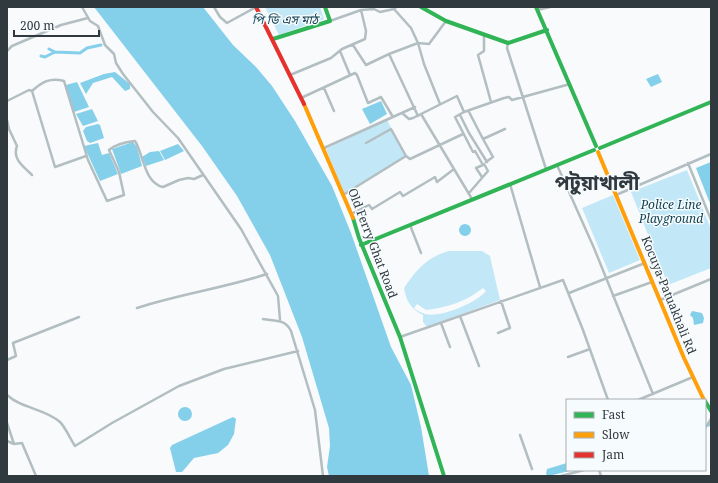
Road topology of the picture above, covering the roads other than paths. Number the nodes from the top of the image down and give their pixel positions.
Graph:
1 (82, 7) edge
2 (214, 7) edge
3 (256, 7) edge
4 (325, 7) edge
5 (421, 7) edge
6 (550, 7) edge
7 (395, 8) edge
8 (537, 8) edge
9 (361, 10) junction
10 (88, 18) junction
11 (330, 21) junction
12 (446, 21) junction
13 (547, 30) junction
14 (484, 35) junction
15 (273, 40) junction
16 (418, 43) junction
17 (508, 43) junction
18 (353, 45) junction
19 (7, 51) edge
20 (340, 51) junction
21 (389, 54) junction
22 (289, 75) junction
23 (350, 75) junction
24 (570, 84) junction
25 (324, 88) junction
26 (32, 91) junction
27 (523, 97) junction
28 (301, 98) junction
29 (7, 100) edge
30 (491, 102) junction
31 (711, 102) edge
32 (440, 104) junction
33 (415, 107) junction
34 (334, 111) dead end
35 (464, 112) junction
36 (469, 112) dead end
37 (402, 113) junction
38 (420, 115) junction
39 (460, 115) junction
40 (393, 117) junction
41 (7, 120) edge
42 (505, 128) dead end
43 (463, 134) junction
44 (483, 139) junction
45 (366, 143) dead end
46 (439, 146) junction
47 (324, 148) junction
48 (597, 149) junction
49 (711, 154) edge
50 (86, 156) junction
51 (406, 156) junction
52 (688, 163) junction
53 (484, 164) junction
54 (557, 164) junction
55 (454, 169) junction
56 (546, 169) junction
57 (32, 175) dead end
58 (203, 175) junction
59 (482, 177) junction
60 (509, 183) junction
61 (469, 194) junction
62 (344, 195) junction
63 (616, 195) junction
64 (472, 199) junction
65 (351, 214) junction
66 (710, 220) edge
67 (410, 225) junction
68 (361, 245) junction
69 (422, 253) dead end
70 (645, 262) junction
71 (267, 274) junction
72 (605, 277) junction
73 (711, 279) edge
74 (653, 282) junction
75 (540, 287) junction
76 (569, 293) junction
77 (613, 296) junction
78 (660, 300) junction
79 (501, 301) junction
80 (137, 308) dead end
81 (460, 316) junction
82 (79, 317) dead end
83 (263, 320) dead end
84 (280, 320) junction
85 (441, 323) junction
86 (498, 333) dead end
87 (400, 337) junction
88 (450, 347) dead end
89 (590, 349) junction
90 (298, 351) junction
91 (568, 356) dead end
92 (7, 360) edge
93 (479, 366) dead end
94 (693, 378) junction
95 (653, 394) junction
96 (7, 395) edge
97 (608, 399) edge
98 (640, 399) edge
99 (704, 399) edge
100 (7, 423) edge
101 (520, 434) dead end
102 (7, 442) edge
103 (14, 444) junction
104 (532, 468) dead end
105 (580, 471) edge
106 (36, 476) edge
107 (323, 476) edge
108 (444, 476) edge
109 (561, 476) edge

1 - 10 street
2 - 3 street
3 - 15 street, Old Ferry Ghat Road
4 - 11 street
5 - 12 street
6 - 8 street
7 - 9 street
7 - 16 street
8 - 13 street, Kocuya-Patuakhali Rd
9 - 11 street
9 - 18 street
10 - 19 street
10 - 58 street
11 - 15 street
12 - 14 street
12 - 16 street
13 - 17 street
13 - 24 street, Kocuya-Patuakhali Rd
14 - 17 street
14 - 30 street
15 - 22 street, Old Ferry Ghat Road
16 - 21 street
16 - 32 street
17 - 27 street
18 - 20 street
18 - 21 street
20 - 22 street
20 - 23 street
21 - 33 street
22 - 28 street, Old Ferry Ghat Road
23 - 25 street
23 - 40 street
24 - 27 street
24 - 48 street, Kocuya-Patuakhali Rd
25 - 28 street
25 - 34 street
26 - 29 street
26 - 50 street
26 - 50 street
27 - 30 street
27 - 56 street
28 - 47 street, Old Ferry Ghat Road
30 - 35 street
31 - 48 street
32 - 35 street
32 - 38 street
33 - 37 street
33 - 38 street
35 - 39 street
36 - 44 street
37 - 38 street
37 - 40 street
38 - 46 street
39 - 43 street
39 - 53 street
40 - 47 street
41 - 57 street
42 - 44 street
43 - 46 street
43 - 53 street
44 - 53 street
45 - 51 street
46 - 51 street
46 - 55 street
47 - 62 street, Old Ferry Ghat Road
48 - 54 street
48 - 63 street, Kocuya-Patuakhali Rd
49 - 52 street
50 - 58 street
51 - 62 street
52 - 63 street
52 - 66 street
53 - 59 street
53 - 59 street
54 - 56 street
54 - 72 street
55 - 61 street
55 - 65 street
56 - 60 street
58 - 71 street
59 - 61 street
60 - 64 street
60 - 75 street
61 - 64 street
62 - 65 street, Old Ferry Ghat Road
63 - 70 street, Kocuya-Patuakhali Rd
64 - 67 street
65 - 68 street, Old Ferry Ghat Road
67 - 68 street
67 - 69 street
68 - 87 street, Old Ferry Ghat Road
70 - 72 street
70 - 74 street, Kocuya-Patuakhali Rd
71 - 80 street
71 - 84 street
72 - 76 street
72 - 77 street
73 - 78 street
74 - 77 street
74 - 78 street, Kocuya-Patuakhali Rd
75 - 76 street
75 - 79 street
76 - 89 street
77 - 95 street
78 - 94 street, Kocuya-Patuakhali Rd
79 - 81 street
79 - 86 street
81 - 85 street
81 - 93 street
82 - 92 street
83 - 84 street
84 - 90 street
85 - 87 street
85 - 88 street
87 - 108 street, Old Ferry Ghat Road
89 - 91 street
89 - 97 street
90 - 96 street
90 - 107 street
94 - 95 street
94 - 99 street, Kocuya-Patuakhali Rd
95 - 98 street
100 - 103 street
101 - 104 street
102 - 103 street
103 - 106 street
105 - 109 street

